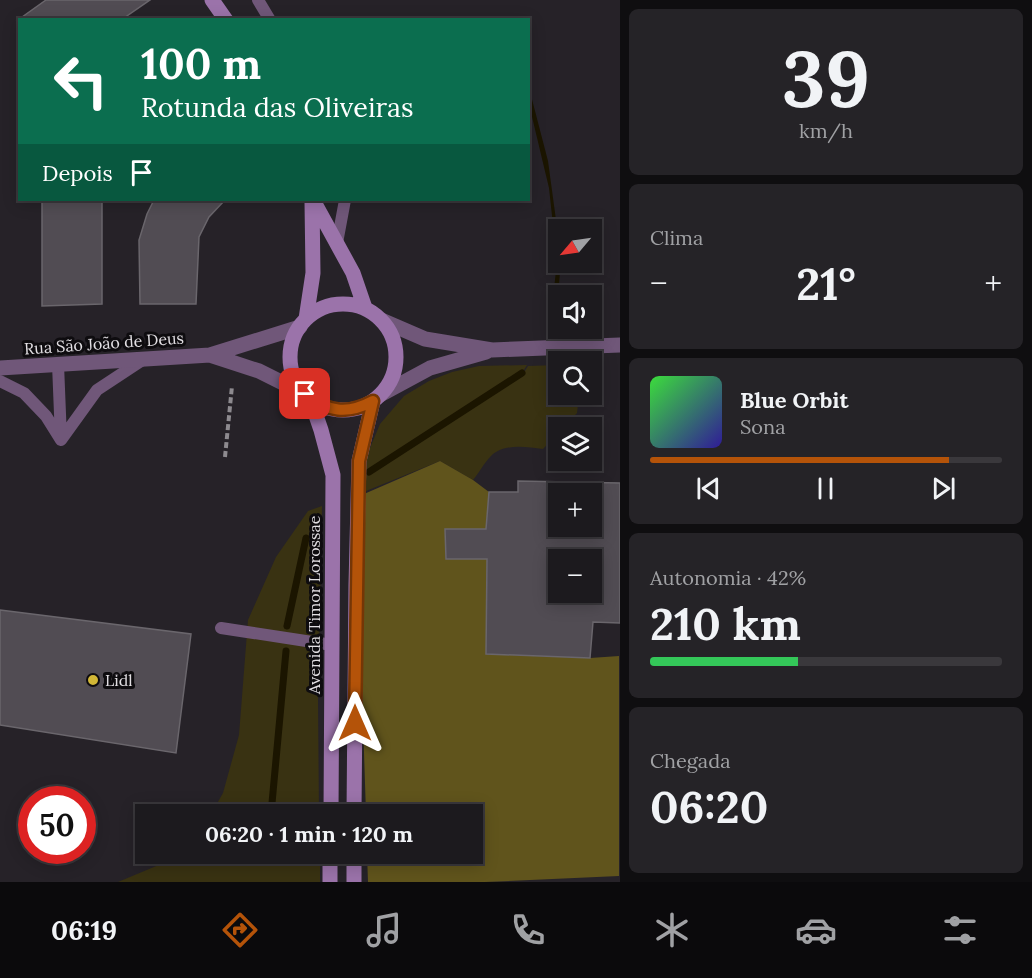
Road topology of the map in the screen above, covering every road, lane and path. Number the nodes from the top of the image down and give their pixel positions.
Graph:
1 (212, 0) edge
2 (258, 0) edge
3 (225, 18) edge
4 (269, 18) edge
5 (312, 201) edge
6 (313, 201) edge
7 (345, 201) edge
8 (337, 243) junction
9 (365, 308) junction
10 (381, 320) junction
11 (303, 323) junction
12 (620, 345) edge
13 (492, 350) junction
14 (210, 355) junction
15 (144, 359) junction
16 (58, 364) junction
17 (0, 368) edge
18 (0, 381) edge
19 (232, 386) dead end
20 (308, 396) junction
21 (377, 398) junction
22 (62, 440) junction
23 (225, 458) dead end
24 (221, 628) dead end
25 (332, 645) junction
26 (331, 804) edge
27 (354, 804) edge
28 (330, 864) edge
29 (354, 864) edge
30 (330, 882) edge
31 (354, 882) edge

1 - 3 main road
2 - 4 lane
5 - 11 main road
6 - 8 main road
7 - 8 lane
8 - 9 main road
9 - 10 main road
9 - 11 main road
10 - 13 street
10 - 21 main road
11 - 14 street
11 - 20 main road
12 - 13 street
13 - 21 street
14 - 15 street, Rua São João de Deus
14 - 20 street
15 - 16 street, Rua São João de Deus
15 - 22 lane
16 - 17 street, Rua São João de Deus
16 - 22 lane
18 - 22 lane
19 - 23 path
20 - 21 main road
20 - 25 main road, Avenida Timor Lorossae
21 - 27 main road
24 - 25 lane
25 - 26 main road, Avenida Timor Lorossae
28 - 30 main road
29 - 31 main road

